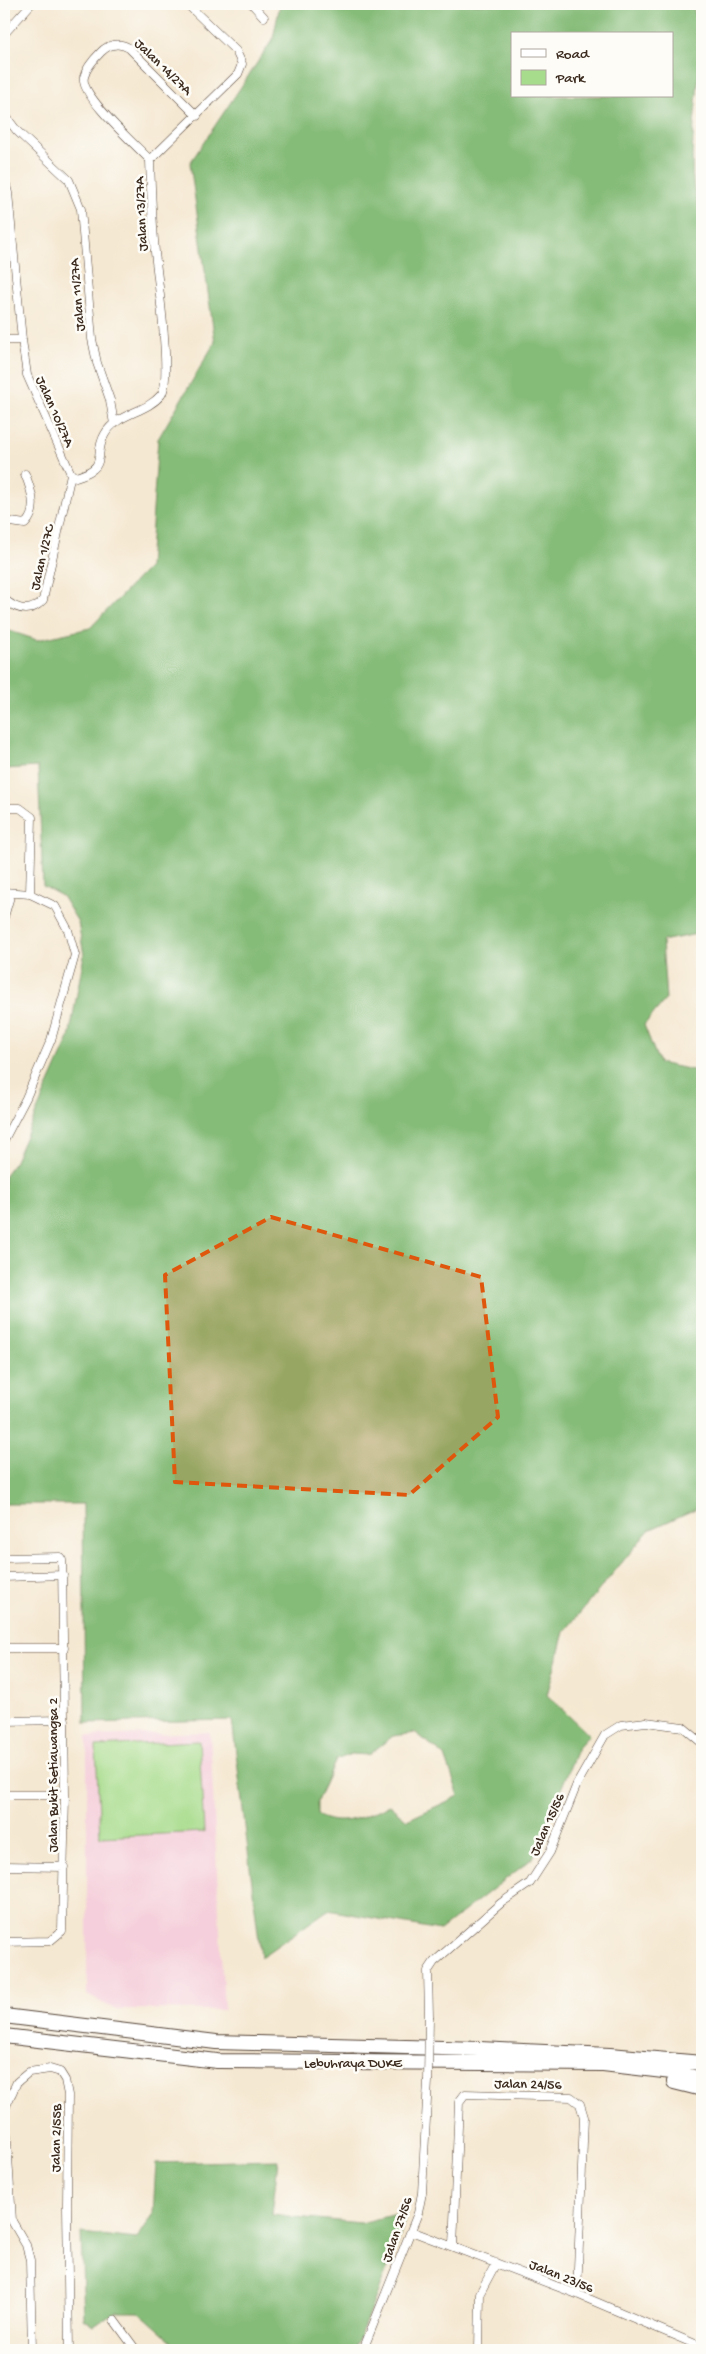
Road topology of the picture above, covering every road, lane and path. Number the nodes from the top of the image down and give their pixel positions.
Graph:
1 (31, 4) edge
2 (187, 4) edge
3 (252, 4) edge
4 (264, 16) dead end
5 (4, 34) edge
6 (4, 114) edge
7 (197, 116) junction
8 (150, 160) junction
9 (4, 177) edge
10 (4, 340) edge
11 (22, 340) junction
12 (114, 424) junction
13 (25, 474) dead end
14 (71, 474) junction
15 (4, 521) edge
16 (4, 599) edge
17 (4, 808) edge
18 (7, 892) edge
19 (30, 894) junction
20 (4, 917) edge
21 (4, 1140) edge
22 (4, 1558) edge
23 (63, 1575) junction
24 (4, 1577) edge
25 (4, 1648) edge
26 (64, 1648) junction
27 (65, 1720) junction
28 (4, 1721) edge
29 (702, 1743) edge
30 (4, 1795) edge
31 (65, 1795) junction
32 (4, 1866) edge
33 (64, 1866) junction
34 (4, 1942) edge
35 (4, 2016) edge
36 (4, 2036) edge
37 (702, 2063) edge
38 (604, 2064) junction
39 (702, 2079) edge
40 (428, 2081) joint
41 (702, 2089) edge
42 (6, 2176) edge
43 (411, 2231) junction
44 (453, 2246) junction
45 (496, 2262) junction
46 (577, 2294) junction
47 (114, 2320) dead end
48 (702, 2347) edge
49 (32, 2350) edge
50 (69, 2350) edge
51 (136, 2350) edge
52 (364, 2350) edge
53 (479, 2350) edge

1 - 5 street
2 - 7 street, Jalan 13/27A
3 - 4 street
6 - 12 street, Jalan 11/27A
7 - 8 street, Jalan 13/27A
7 - 8 street, Jalan 14/27A
8 - 12 street, Jalan 13/27A
9 - 11 street, Jalan 10/27A
10 - 11 street
11 - 14 street, Jalan 10/27A
12 - 14 street
13 - 15 street
14 - 16 street, Jalan 1/27C
17 - 19 street
18 - 19 street
18 - 20 street
19 - 21 street
22 - 23 street, Jalan Bukit Setiawangsa 2
23 - 24 street
23 - 26 street, Jalan Bukit Setiawangsa 2
25 - 26 street
26 - 27 street, Jalan Bukit Setiawangsa 2
27 - 28 street
27 - 31 street, Jalan Bukit Setiawangsa 2
29 - 40 street, Jalan 15/56, bridge
30 - 31 street
31 - 33 street, Jalan Bukit Setiawangsa 2
32 - 33 street
33 - 34 street, Jalan Bukit Setiawangsa 2
35 - 37 highway, Lebuhraya DUKE
36 - 38 highway, Lebuhraya DUKE
38 - 39 highway, Lebuhraya DUKE
38 - 41 highway
40 - 43 street, Jalan 27/56
42 - 49 street, Jalan 2/55B
42 - 50 street, Jalan 2/55B
43 - 44 street, Jalan 23/56
43 - 52 street, Jalan 27/56
44 - 45 street, Jalan 23/56
44 - 46 street, Jalan 24/56
45 - 46 street, Jalan 23/56
45 - 53 street
46 - 48 street, Jalan 23/56
47 - 51 street

